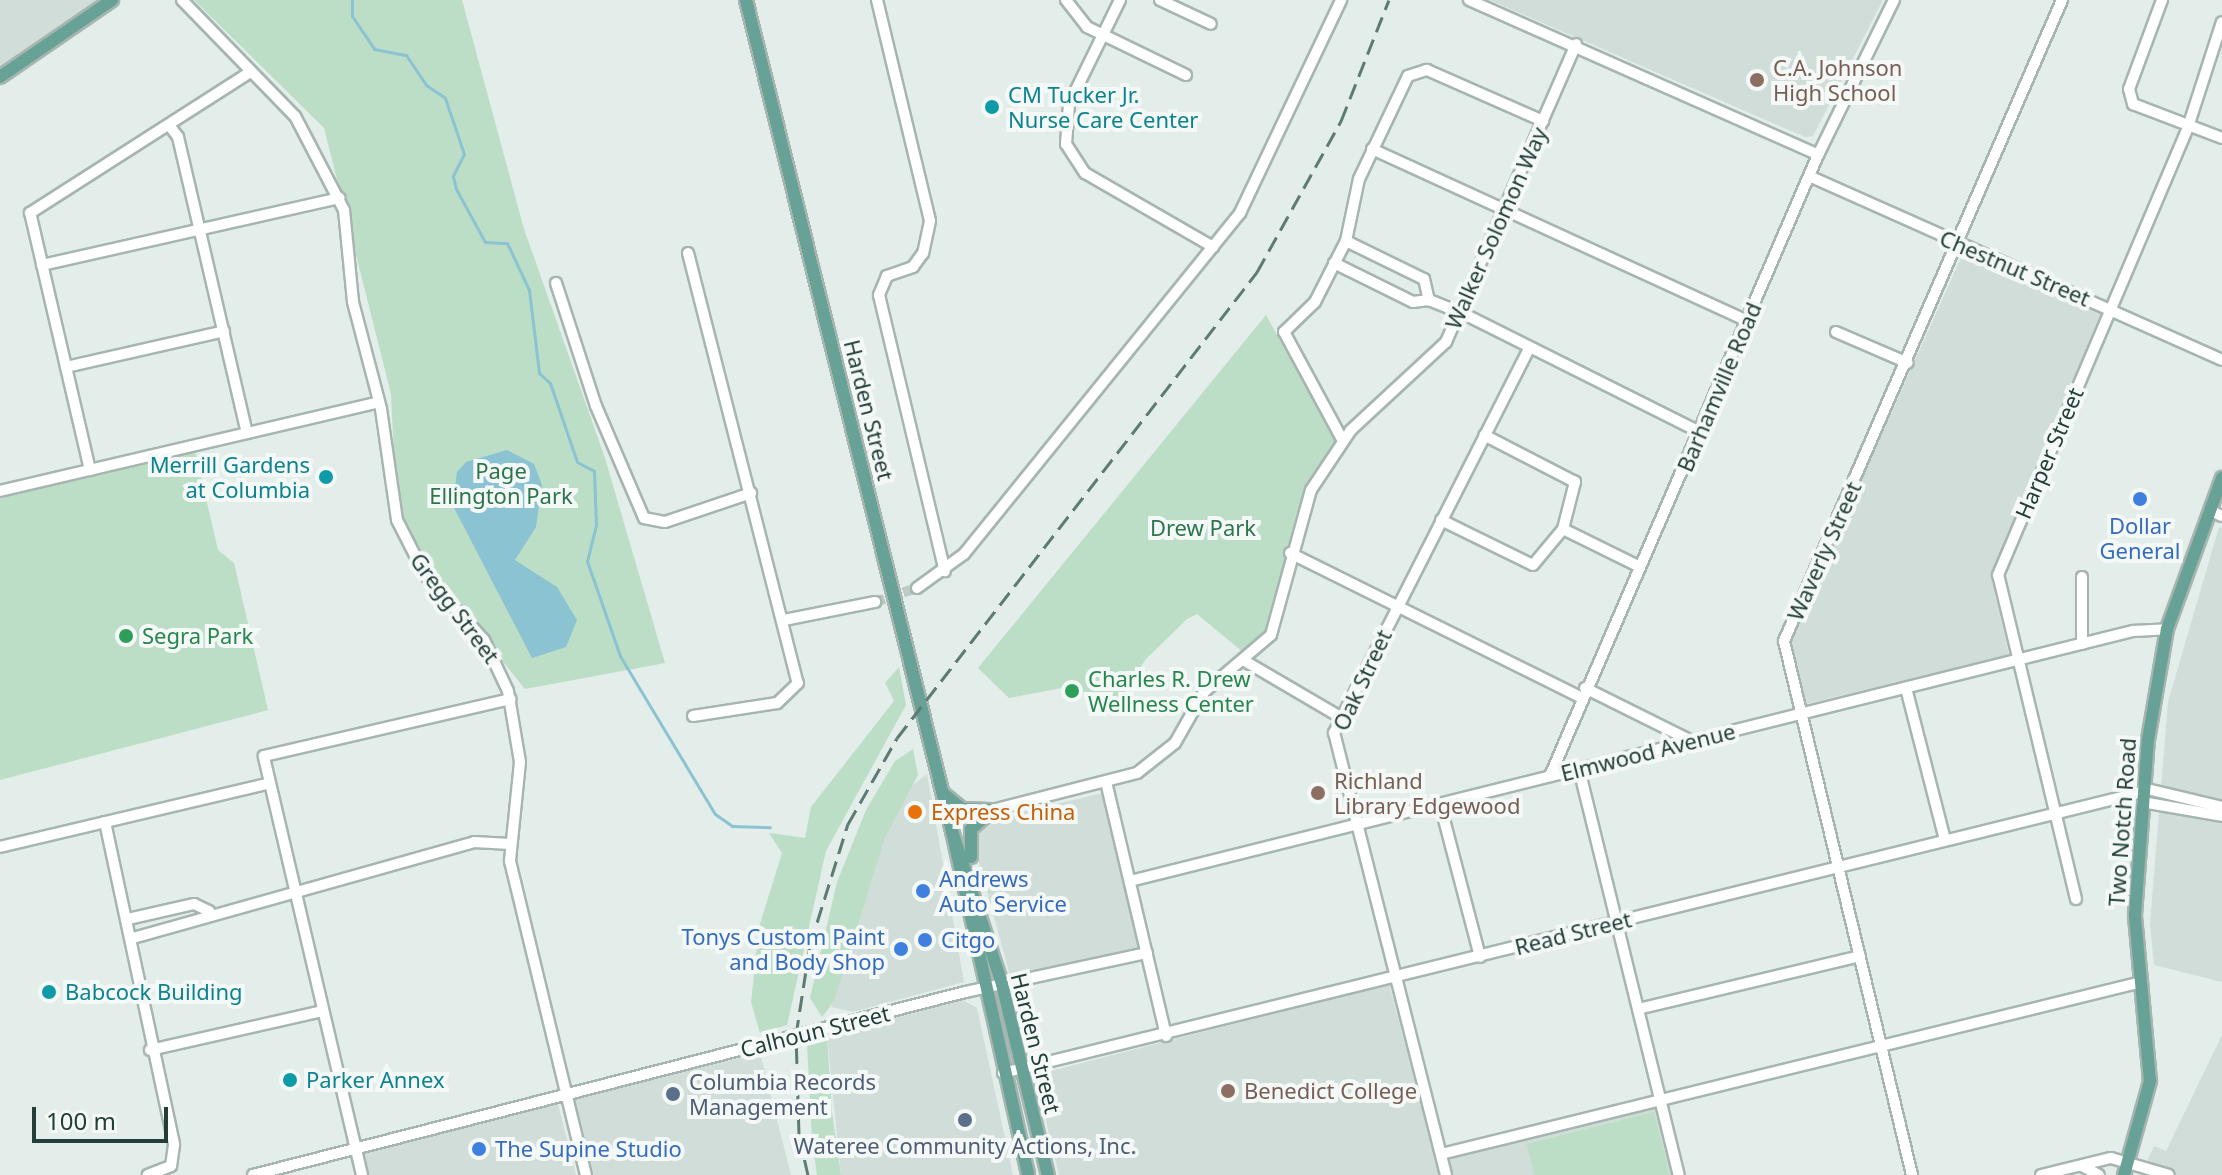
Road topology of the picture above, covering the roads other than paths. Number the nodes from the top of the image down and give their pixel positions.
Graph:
1 (112, 0) edge
2 (182, 0) edge
3 (746, 0) edge
4 (877, 0) edge
5 (1066, 0) edge
6 (1120, 0) edge
7 (1160, 0) edge
8 (1341, 0) edge
9 (1469, 0) edge
10 (1894, 0) edge
11 (2062, 0) edge
12 (2162, 0) edge
13 (2222, 22) edge
14 (1211, 24) dead end
15 (1102, 35) junction
16 (1576, 44) junction
17 (247, 74) junction
18 (1186, 75) dead end
19 (0, 77) edge
20 (1543, 121) junction
21 (169, 125) junction
22 (2188, 127) junction
23 (2222, 138) edge
24 (1372, 149) junction
25 (1818, 155) junction
26 (1809, 176) junction
27 (340, 198) junction
28 (1504, 210) junction
29 (200, 229) junction
30 (1346, 241) junction
31 (1961, 245) junction
32 (1213, 247) junction
33 (688, 253) dead end
34 (1334, 263) junction
35 (42, 265) junction
36 (556, 283) dead end
37 (1429, 300) junction
38 (2109, 309) junction
39 (1462, 313) junction
40 (1747, 321) junction
41 (224, 331) junction
42 (1836, 332) dead end
43 (1529, 349) junction
44 (2222, 360) edge
45 (1908, 363) junction
46 (66, 367) junction
47 (379, 402) junction
48 (1700, 432) junction
49 (247, 433) junction
50 (1484, 435) junction
51 (1343, 441) junction
52 (90, 470) junction
53 (2222, 478) edge
54 (0, 491) edge
55 (751, 493) junction
56 (2216, 513) edge
57 (1441, 520) junction
58 (1563, 529) junction
59 (1290, 553) junction
60 (1640, 567) junction
61 (945, 571) junction
62 (2082, 577) dead end
63 (917, 588) tunnel mouth
64 (875, 602) tunnel mouth
65 (1396, 606) junction
66 (784, 620) junction
67 (2167, 629) junction
68 (2082, 644) junction
69 (1243, 660) junction
70 (2019, 660) junction
71 (1906, 688) junction
72 (1583, 693) junction
73 (510, 699) junction
74 (1802, 714) junction
75 (693, 716) dead end
76 (1340, 717) junction
77 (1692, 741) junction
78 (1579, 769) junction
79 (1550, 776) junction
80 (270, 783) junction
81 (1107, 786) junction
82 (943, 794) junction
83 (2143, 794) junction
84 (1440, 804) junction
85 (2222, 807) edge
86 (992, 810) junction
87 (2055, 812) junction
88 (2222, 816) edge
89 (105, 822) junction
90 (1356, 825) junction
91 (952, 831) junction
92 (1945, 840) junction
93 (510, 844) junction
94 (0, 846) edge
95 (1840, 866) junction
96 (1130, 881) junction
97 (973, 884) junction
98 (295, 890) junction
99 (2076, 899) dead end
100 (209, 911) junction
101 (128, 919) junction
102 (1616, 923) junction
103 (133, 938) junction
104 (1147, 953) junction
105 (1860, 956) junction
106 (1480, 957) junction
107 (1396, 978) junction
108 (2142, 982) junction
109 (1002, 984) junction
110 (982, 988) junction
111 (1638, 1009) junction
112 (323, 1011) junction
113 (1166, 1036) junction
114 (1883, 1046) junction
115 (150, 1050) junction
116 (1023, 1069) junction
117 (1003, 1073) junction
118 (564, 1095) junction
119 (1661, 1100) junction
120 (355, 1149) junction
121 (1441, 1154) junction
122 (2132, 1159) junction
123 (2080, 1166) junction
124 (148, 1175) edge
125 (253, 1175) edge
126 (362, 1175) edge
127 (586, 1175) edge
128 (1028, 1175) edge
129 (1048, 1175) edge
130 (1446, 1175) edge
131 (1679, 1175) edge
132 (1912, 1175) edge
133 (2041, 1175) edge
134 (2099, 1175) edge
135 (2124, 1175) edge
136 (2169, 1175) edge

1 - 19 main road
2 - 17 street, Gregg Street
3 - 82 main road, Harden Street
4 - 61 street
5 - 15 street
6 - 15 street
7 - 14 street
8 - 32 street
9 - 16 street
10 - 25 street, Barhamville Road
11 - 31 street, Waverly Street
12 - 22 street
13 - 22 street, Harper Street
15 - 18 street
15 - 32 street
16 - 20 street, Walker Solomon Way
16 - 25 street
17 - 21 street
17 - 27 street, Gregg Street
20 - 24 street
20 - 28 street, Walker Solomon Way
21 - 29 street
21 - 35 street
22 - 23 street
22 - 38 street, Harper Street
24 - 28 street
24 - 30 street
25 - 26 street, Barhamville Road
26 - 31 street, Chestnut Street
26 - 40 street, Barhamville Road
27 - 29 street
27 - 47 street, Gregg Street
28 - 39 street, Walker Solomon Way
28 - 40 street
29 - 35 street
29 - 41 street
30 - 34 street
30 - 37 street
31 - 38 street, Chestnut Street
31 - 45 street, Waverly Street
32 - 61 street
33 - 55 street
34 - 37 street
34 - 51 street
35 - 46 street
36 - 55 street
37 - 39 street
38 - 44 street, Chestnut Street
38 - 70 street, Harper Street
39 - 43 street
39 - 51 street, Walker Solomon Way
40 - 48 street, Barhamville Road
41 - 46 street
41 - 49 street
42 - 45 street
43 - 48 street
43 - 50 street, Oak Street
45 - 74 street, Waverly Street
46 - 52 street
47 - 49 street
47 - 73 street, Gregg Street
48 - 60 street, Barhamville Road
49 - 52 street
50 - 57 street, Oak Street
50 - 58 street
51 - 59 street, Walker Solomon Way
52 - 54 street
53 - 56 main road, Two Notch Road
55 - 66 street
56 - 67 main road, Two Notch Road
57 - 58 street
57 - 65 street, Oak Street
58 - 60 street
59 - 65 street
59 - 69 street, Walker Solomon Way
60 - 72 street, Barhamville Road
61 - 63 street
62 - 68 street
64 - 66 street
65 - 72 street
65 - 76 street, Oak Street
66 - 75 street
67 - 68 street, Elmwood Avenue
67 - 83 main road, Two Notch Road
68 - 70 street, Elmwood Avenue
69 - 76 street
69 - 81 street, Walker Solomon Way
70 - 71 street, Elmwood Avenue
70 - 87 street, Harper Street
71 - 74 street, Elmwood Avenue
71 - 92 street
72 - 77 street
72 - 79 street, Barhamville Road
73 - 80 street
73 - 93 street, Gregg Street
74 - 77 street, Elmwood Avenue
74 - 95 street, Waverly Street
76 - 90 street, Oak Street
77 - 78 street, Elmwood Avenue
78 - 79 street, Elmwood Avenue
78 - 102 street
79 - 84 street, Elmwood Avenue
80 - 89 street
80 - 98 street
81 - 86 street, Walker Solomon Way
81 - 96 street
82 - 86 main road
82 - 91 main road, Harden Street
83 - 85 street, Read Street
83 - 87 street, Read Street
83 - 88 street
83 - 108 main road, Two Notch Road
84 - 90 street, Elmwood Avenue
84 - 106 street
86 - 97 main road
87 - 92 street, Read Street
87 - 99 street, Harper Street
89 - 94 street
89 - 101 street
90 - 96 street, Elmwood Avenue
90 - 107 street, Oak Street
91 - 97 main road, Harden Street
91 - 110 main road, Harden Street
92 - 95 street, Read Street
93 - 98 street
93 - 118 street, Gregg Street
95 - 102 street, Read Street
95 - 105 street, Waverly Street
96 - 104 street
97 - 109 main road, Harden Street
98 - 100 street
98 - 112 street
100 - 101 street
100 - 103 street
101 - 103 street
102 - 106 street, Read Street
102 - 111 street
103 - 115 street
104 - 109 street, Calhoun Street
104 - 113 street
105 - 111 street
105 - 114 street, Waverly Street
106 - 107 street, Read Street
107 - 113 street, Read Street
107 - 121 street, Oak Street
108 - 114 street
108 - 122 main road, Two Notch Road
109 - 110 street, Calhoun Street
109 - 116 main road, Harden Street
110 - 117 main road, Harden Street
110 - 118 street, Calhoun Street
111 - 119 street
112 - 115 street
112 - 120 street
113 - 116 street, Read Street
114 - 119 street
114 - 132 street, Waverly Street
115 - 124 street
116 - 117 street, Read Street
116 - 129 main road, Harden Street
117 - 128 main road, Harden Street
118 - 120 street, Calhoun Street
118 - 127 street, Gregg Street
119 - 121 street
119 - 131 street
120 - 125 street, Calhoun Street
120 - 126 street
121 - 130 street, Oak Street
122 - 123 street
122 - 135 main road, Two Notch Road
122 - 136 street
123 - 133 street
123 - 134 street

